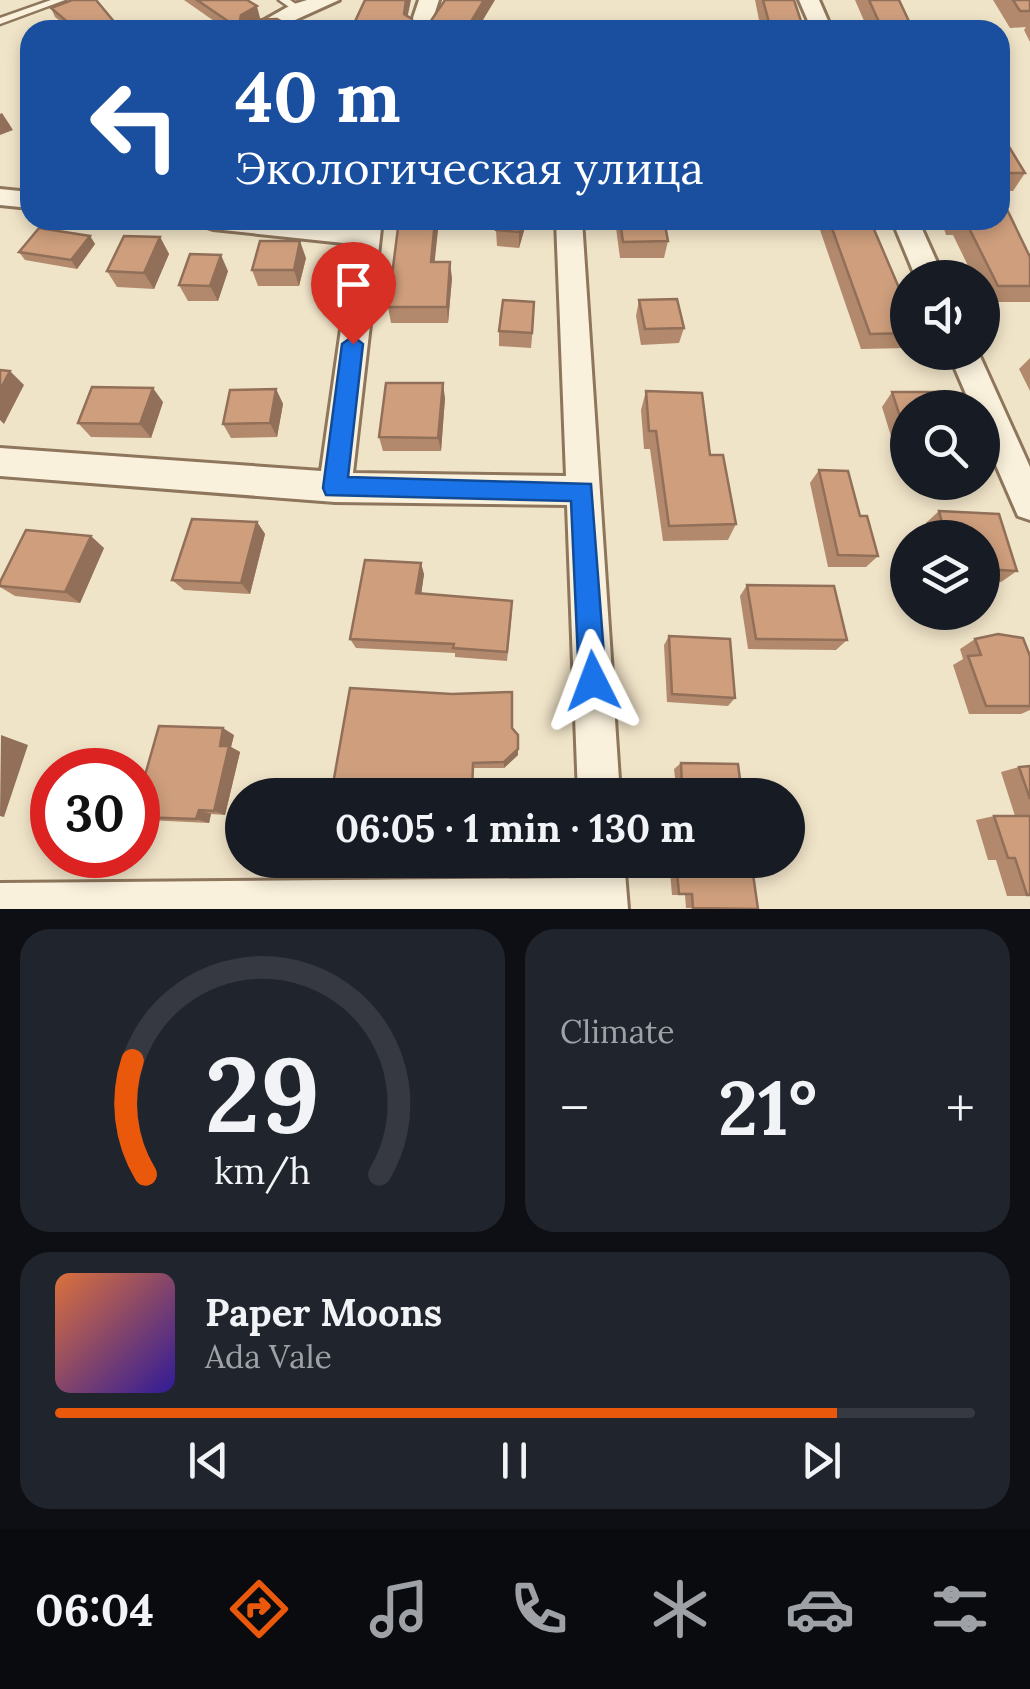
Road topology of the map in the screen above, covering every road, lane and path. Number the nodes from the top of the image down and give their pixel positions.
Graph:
1 (60, 0) edge
2 (329, 0) edge
3 (290, 5) edge
4 (270, 20) edge
5 (0, 21) edge
6 (368, 230) edge
7 (570, 230) edge
8 (909, 230) edge
9 (922, 260) edge
10 (971, 370) edge
11 (0, 462) edge
12 (335, 488) junction
13 (583, 491) junction
14 (1030, 505) edge
15 (598, 778) edge
16 (604, 890) edge
17 (0, 905) edge

1 - 5 lane
2 - 3 street
3 - 4 street
6 - 12 street
7 - 13 street
8 - 9 street
10 - 14 street
11 - 12 street
12 - 13 street
13 - 15 street
16 - 17 street

